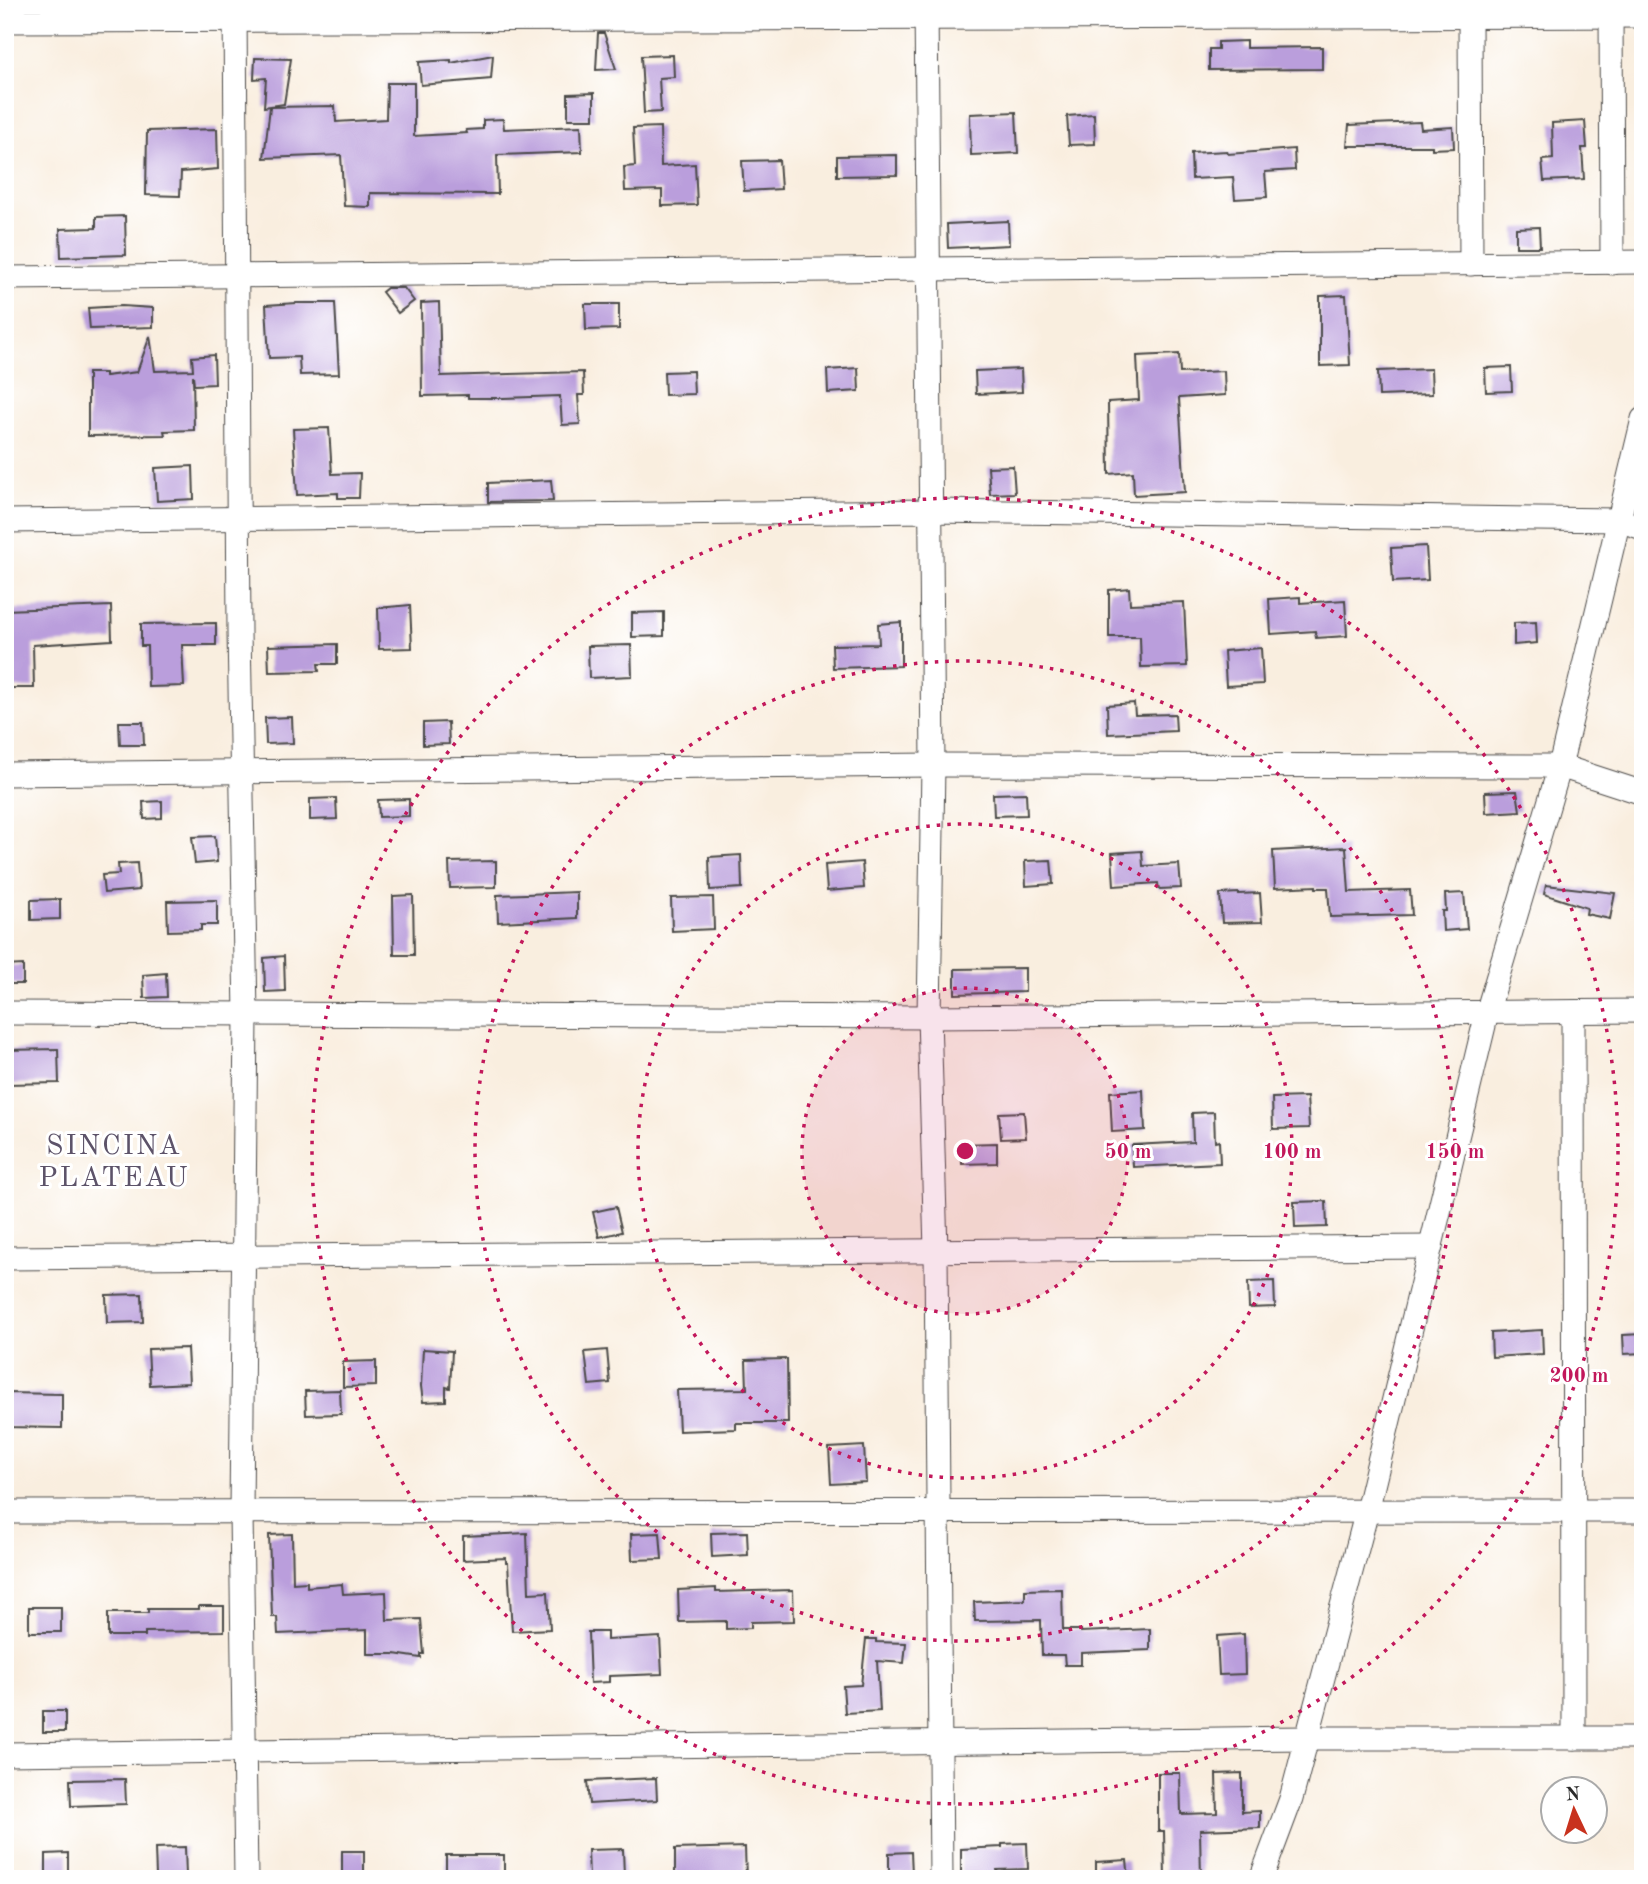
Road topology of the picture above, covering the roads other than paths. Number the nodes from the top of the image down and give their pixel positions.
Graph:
1 (1611, 10) edge
2 (927, 12) edge
3 (235, 13) edge
4 (1471, 16) junction
5 (1643, 16) edge
6 (5, 21) edge
7 (1612, 262) junction
8 (1643, 262) edge
9 (1471, 264) junction
10 (930, 269) junction
11 (237, 276) junction
12 (5, 278) edge
13 (1643, 419) edge
14 (932, 511) junction
15 (239, 520) junction
16 (1618, 520) junction
17 (5, 522) edge
18 (1643, 528) edge
19 (933, 765) junction
20 (1560, 766) junction
21 (242, 772) junction
22 (5, 774) edge
23 (1643, 793) edge
24 (1643, 1011) edge
25 (1573, 1012) junction
26 (5, 1013) edge
27 (1488, 1013) junction
28 (246, 1015) junction
29 (929, 1017) junction
30 (1431, 1247) junction
31 (936, 1250) junction
32 (243, 1256) junction
33 (5, 1258) edge
34 (938, 1511) junction
35 (1367, 1511) junction
36 (1576, 1511) junction
37 (1643, 1511) edge
38 (5, 1512) edge
39 (241, 1512) junction
40 (1306, 1738) junction
41 (1574, 1738) junction
42 (1643, 1738) edge
43 (940, 1743) junction
44 (245, 1750) junction
45 (5, 1754) edge
46 (246, 1879) edge
47 (941, 1879) edge
48 (1261, 1879) edge

1 - 4 street
1 - 5 street
1 - 7 street
2 - 3 street
2 - 4 street
2 - 10 street
3 - 6 street
3 - 11 street
4 - 9 street
7 - 8 street
7 - 9 street
9 - 10 street
10 - 11 street
10 - 14 street
11 - 12 street
11 - 15 street
13 - 16 street
14 - 15 street
14 - 16 street
14 - 19 street
15 - 17 street
15 - 21 street
16 - 18 street
16 - 20 street
19 - 20 street
19 - 21 street
19 - 29 street
20 - 23 street
20 - 27 street
21 - 22 street
21 - 28 street
24 - 25 street
25 - 27 street
25 - 36 street
26 - 28 street
27 - 29 street
27 - 30 street
28 - 29 street
28 - 32 street
29 - 31 street
30 - 31 street
30 - 35 street
31 - 32 street
31 - 34 street
32 - 33 street
32 - 39 street
34 - 35 street
34 - 39 street
34 - 43 street
35 - 36 street
35 - 40 street
36 - 37 street
36 - 41 street
38 - 39 street
39 - 44 street
40 - 41 street
40 - 43 street
40 - 48 street
41 - 42 street
43 - 44 street
43 - 47 street
44 - 45 street
44 - 46 street

